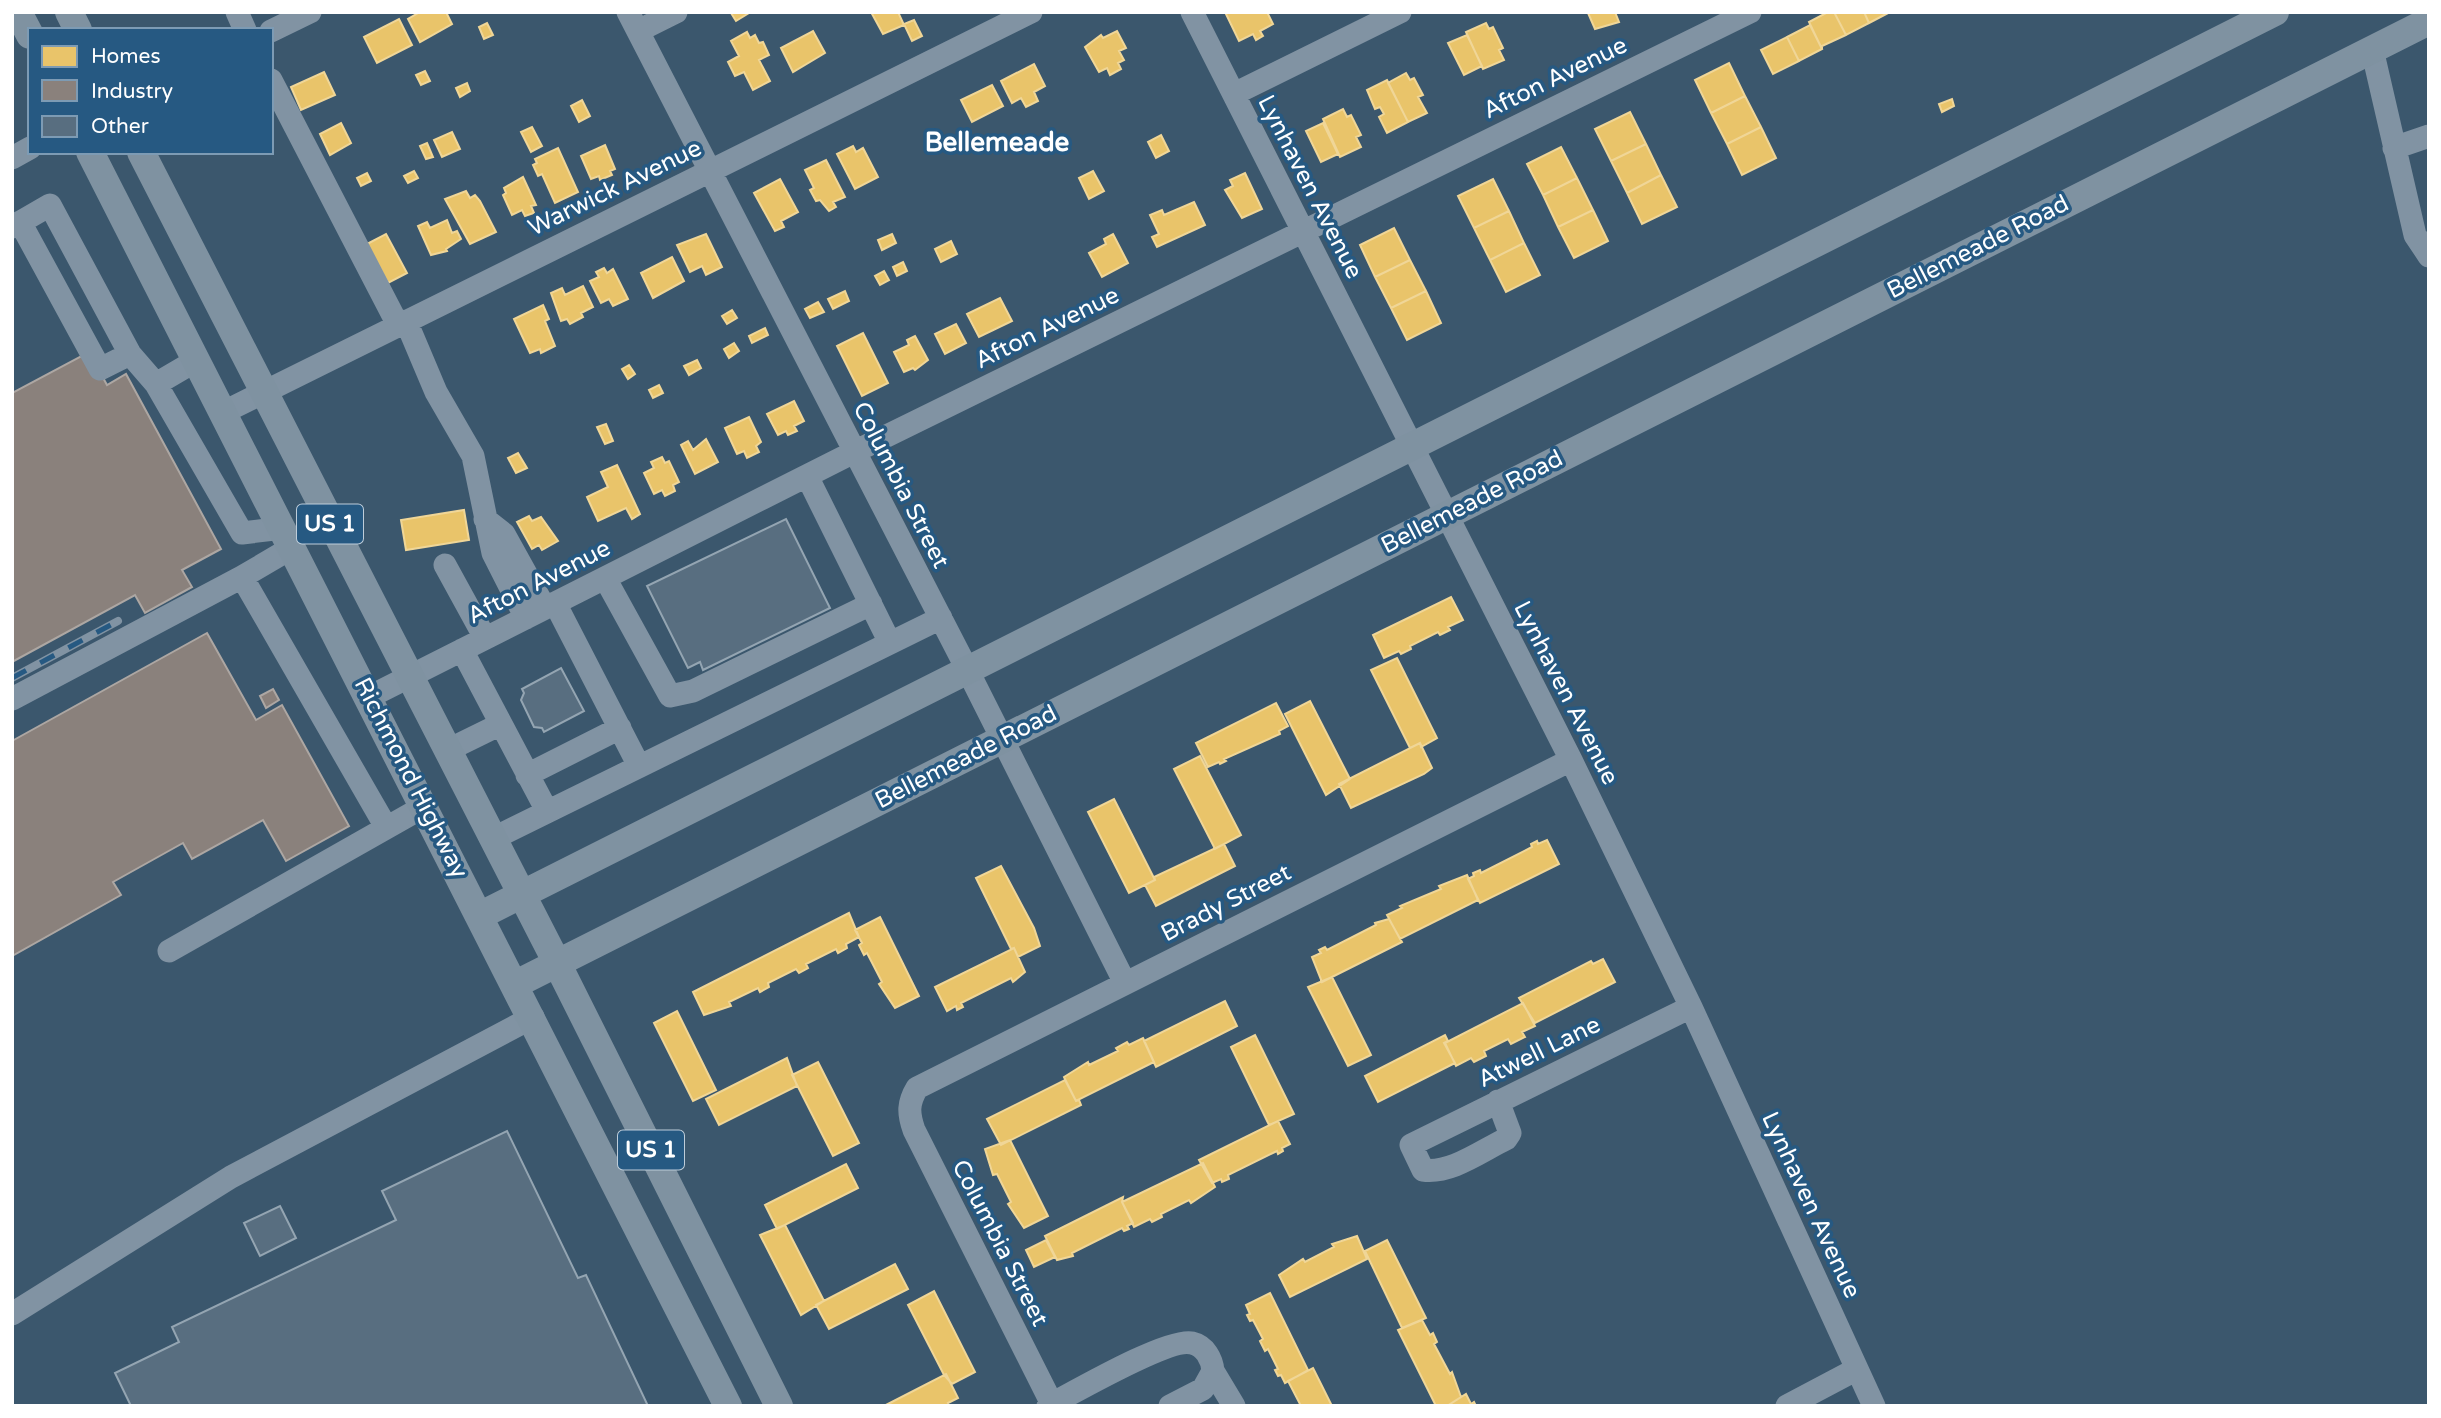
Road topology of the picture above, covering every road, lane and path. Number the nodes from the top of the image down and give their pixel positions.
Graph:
1 (18, 12) edge
2 (69, 12) edge
3 (237, 12) edge
4 (310, 12) edge
5 (676, 12) edge
6 (1031, 12) edge
7 (1192, 12) edge
8 (1400, 12) edge
9 (1750, 12) edge
10 (2275, 12) edge
11 (2429, 21) edge
12 (633, 22) edge
13 (77, 28) edge
14 (245, 28) edge
15 (273, 30) edge
16 (28, 32) edge
17 (2372, 50) junction
18 (273, 84) edge
19 (1234, 94) junction
20 (2429, 136) edge
21 (2395, 148) junction
22 (28, 149) edge
23 (91, 154) edge
24 (142, 154) edge
25 (12, 158) edge
26 (711, 170) junction
27 (16, 224) edge
28 (1303, 232) junction
29 (2429, 256) edge
30 (402, 323) junction
31 (130, 354) junction
32 (197, 360) junction
33 (156, 384) junction
34 (263, 392) junction
35 (224, 412) junction
36 (1413, 447) junction
37 (854, 452) junction
38 (807, 476) junction
39 (1447, 514) junction
40 (288, 538) junction
41 (445, 565) dead end
42 (242, 578) junction
43 (605, 578) junction
44 (871, 604) junction
45 (542, 610) junction
46 (940, 618) junction
47 (485, 638) junction
48 (890, 643) junction
49 (462, 650) junction
50 (968, 671) junction
51 (408, 677) junction
52 (369, 697) junction
53 (12, 699) edge
54 (501, 723) junction
55 (620, 728) junction
56 (1002, 739) junction
57 (446, 751) junction
58 (1571, 760) junction
59 (639, 766) junction
60 (527, 775) junction
61 (425, 806) junction
62 (547, 811) junction
63 (386, 827) junction
64 (492, 838) junction
65 (521, 895) junction
66 (481, 915) junction
67 (169, 951) dead end
68 (557, 963) junction
69 (1125, 983) junction
70 (516, 984) junction
71 (1691, 1007) junction
72 (533, 1017) junction
73 (909, 1101) joint
74 (1498, 1101) junction
75 (12, 1314) edge
76 (1857, 1369) junction
77 (1213, 1371) junction
78 (1051, 1405) edge
79 (728, 1406) edge
80 (779, 1406) edge
81 (1170, 1406) edge
82 (1234, 1406) edge
83 (1787, 1406) edge
84 (1874, 1406) edge

1 - 16 main road
2 - 13 main road
3 - 14 street
4 - 15 street
5 - 12 street
6 - 26 street, Warwick Avenue
7 - 19 street, Lynhaven Avenue
8 - 19 street
9 - 28 street, Afton Avenue
10 - 36 main road
11 - 17 main road, Bellemeade Road
12 - 26 street, Columbia Street
17 - 21 street
17 - 39 main road, Bellemeade Road
18 - 30 street
19 - 28 street, Lynhaven Avenue
20 - 21 street
21 - 29 street
22 - 25 street
23 - 32 main road, Richmond Highway / US 1
24 - 34 main road, Richmond Highway / US 1
26 - 30 street, Warwick Avenue
26 - 37 street, Columbia Street
27 - 31 street
27 - 31 street
28 - 36 street, Lynhaven Avenue
28 - 37 street, Afton Avenue
30 - 34 street, Warwick Avenue
30 - 45 street
31 - 33 street
32 - 33 street
32 - 35 main road, Richmond Highway / US 1
33 - 40 street
34 - 35 street, Warwick Avenue
34 - 51 main road, Richmond Highway / US 1
35 - 40 main road, Richmond Highway / US 1
36 - 39 street, Lynhaven Avenue
36 - 50 main road
37 - 38 street, Afton Avenue
37 - 46 street, Columbia Street
38 - 43 street, Afton Avenue
38 - 44 street
39 - 56 main road, Bellemeade Road
39 - 58 street, Lynhaven Avenue
40 - 42 street
40 - 52 main road, Richmond Highway / US 1
41 - 47 street
42 - 53 street
42 - 63 street
43 - 44 street
43 - 45 street, Afton Avenue
44 - 48 street
45 - 47 street, Afton Avenue
45 - 55 street
46 - 48 street
46 - 50 street, Columbia Street
47 - 49 street, Afton Avenue
48 - 59 street
49 - 51 street, Afton Avenue
49 - 54 street
50 - 56 street, Columbia Street
50 - 65 main road
51 - 52 street, Afton Avenue
51 - 57 main road, Richmond Highway / US 1
52 - 61 main road, Richmond Highway / US 1
54 - 57 street
54 - 60 street
55 - 59 street
55 - 60 street
56 - 68 main road, Bellemeade Road
56 - 69 street, Columbia Street
57 - 64 main road, Richmond Highway / US 1
58 - 69 street, Brady Street
58 - 71 street, Lynhaven Avenue
59 - 62 street
60 - 62 street
61 - 63 street
61 - 66 main road, Richmond Highway / US 1
62 - 64 street
63 - 67 street
64 - 65 main road, Richmond Highway / US 1
65 - 66 main road
65 - 68 main road, Richmond Highway / US 1
66 - 70 main road, Richmond Highway / US 1
68 - 70 main road, Bellemeade Road
68 - 80 main road, Richmond Highway / US 1
69 - 73 street, Brady Street
70 - 72 main road, Richmond Highway / US 1
71 - 74 street, Atwell Lane
71 - 76 street, Lynhaven Avenue
72 - 75 street
72 - 79 main road, Richmond Highway / US 1
73 - 78 street, Columbia Street
74 - 74 street, Atwell Lane
76 - 83 street
76 - 84 street, Lynhaven Avenue
77 - 78 street
77 - 81 street
77 - 82 street

